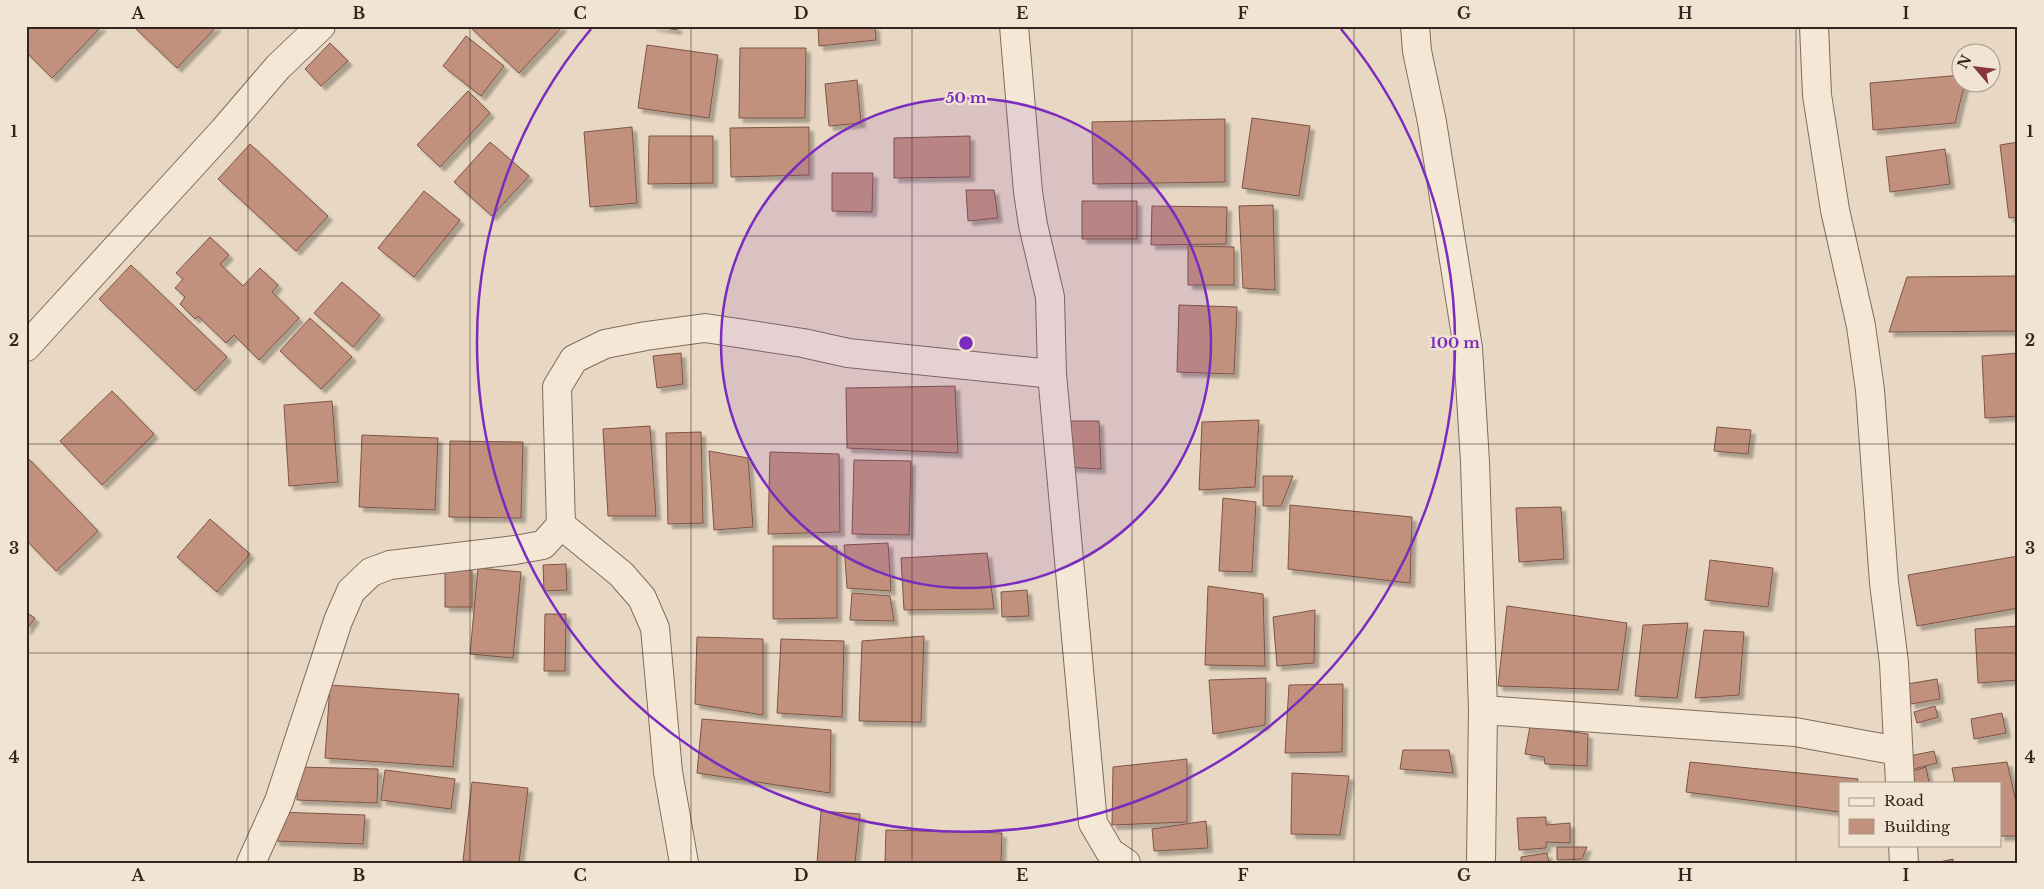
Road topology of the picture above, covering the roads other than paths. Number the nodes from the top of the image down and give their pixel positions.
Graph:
1 (321, 26) edge
2 (1014, 26) edge
3 (1415, 26) edge
4 (1814, 26) edge
5 (26, 347) edge
6 (1052, 374) junction
7 (561, 525) junction
8 (1482, 710) junction
9 (1898, 751) junction
10 (1900, 782) edge
11 (1903, 846) edge
12 (251, 863) edge
13 (684, 863) edge
14 (1126, 863) edge
15 (1481, 863) edge
16 (1904, 863) edge

1 - 5 street
2 - 6 street
3 - 8 street
4 - 9 street
6 - 7 street
6 - 14 street
7 - 12 street
7 - 13 street
8 - 9 street
8 - 15 street
9 - 10 street
11 - 16 street

